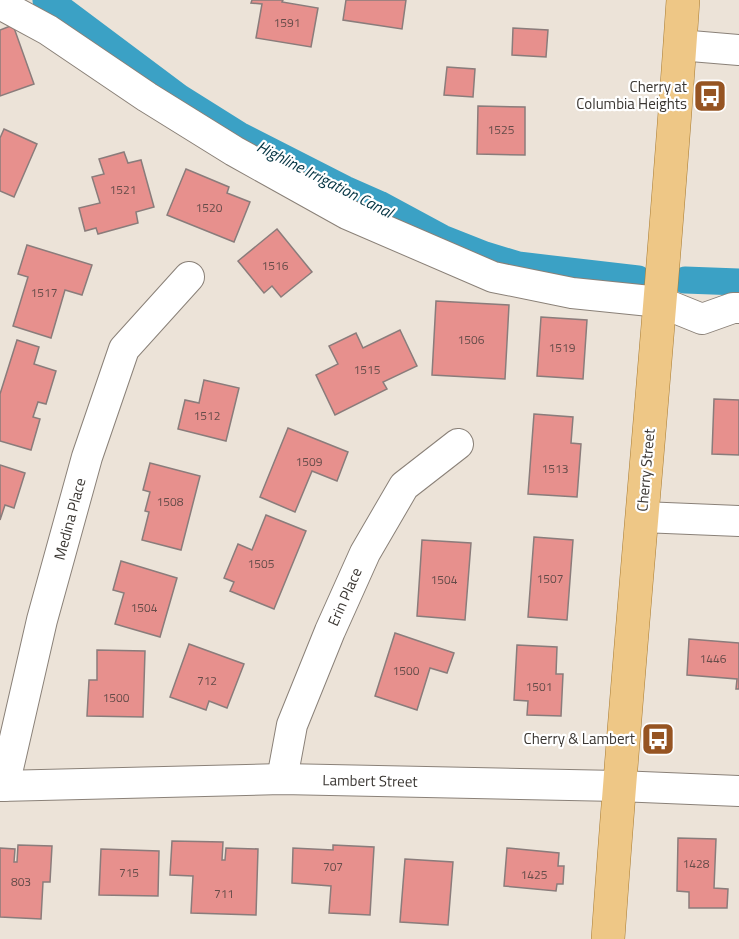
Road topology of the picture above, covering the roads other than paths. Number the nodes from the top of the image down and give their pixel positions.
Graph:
1 (682, 0) edge
2 (0, 4) edge
3 (680, 45) junction
4 (739, 50) edge
5 (189, 277) dead end
6 (660, 302) junction
7 (739, 308) edge
8 (458, 444) dead end
9 (642, 517) junction
10 (739, 521) edge
11 (282, 779) junction
12 (2, 786) edge
13 (618, 786) junction
14 (739, 791) edge
15 (608, 939) edge

1 - 3 main road, Cherry Street
2 - 6 street
3 - 4 street
3 - 6 main road, Cherry Street
5 - 12 street, Medina Place
6 - 7 street
6 - 9 main road, Cherry Street
8 - 11 street, Erin Place
9 - 10 street
9 - 13 main road, Cherry Street
11 - 12 street, Lambert Street
11 - 13 street, Lambert Street
13 - 14 street, Lambert Street
13 - 15 main road, Cherry Street

